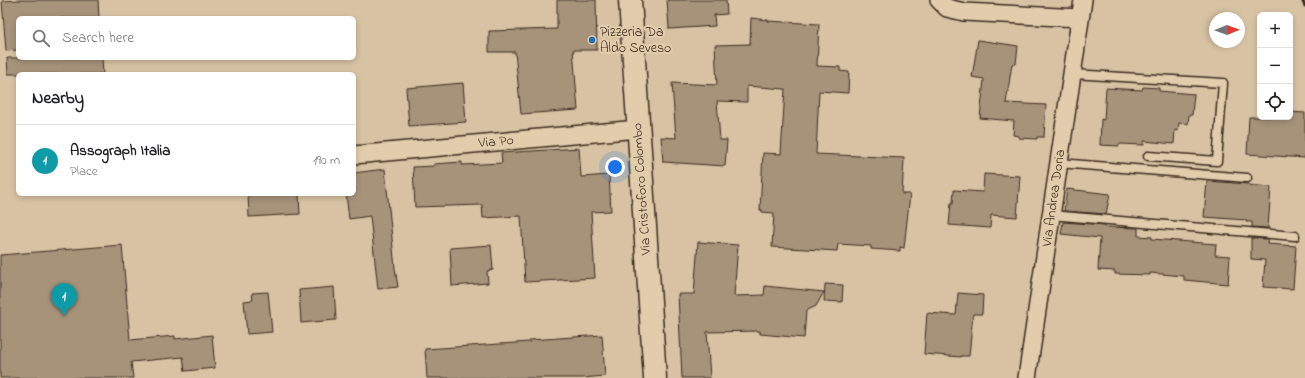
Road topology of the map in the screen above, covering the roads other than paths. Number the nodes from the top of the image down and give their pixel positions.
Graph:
1 (630, 0) edge
2 (940, 0) edge
3 (1083, 0) edge
4 (1080, 18) junction
5 (1072, 74) junction
6 (638, 129) junction
7 (356, 155) edge
8 (1148, 156) dead end
9 (1059, 163) junction
10 (1247, 178) dead end
11 (1051, 215) junction
12 (1296, 236) dead end
13 (655, 378) edge
14 (1027, 378) edge

1 - 6 street, Via Cristoforo Colombo
2 - 4 street
3 - 4 street, Via Andrea Doria
4 - 5 street, Via Andrea Doria
5 - 8 lane
5 - 9 street, Via Andrea Doria
6 - 7 street, Via Po
6 - 13 street, Via Cristoforo Colombo
9 - 10 lane
9 - 11 street, Via Andrea Doria
11 - 12 lane
11 - 14 street, Via Andrea Doria

